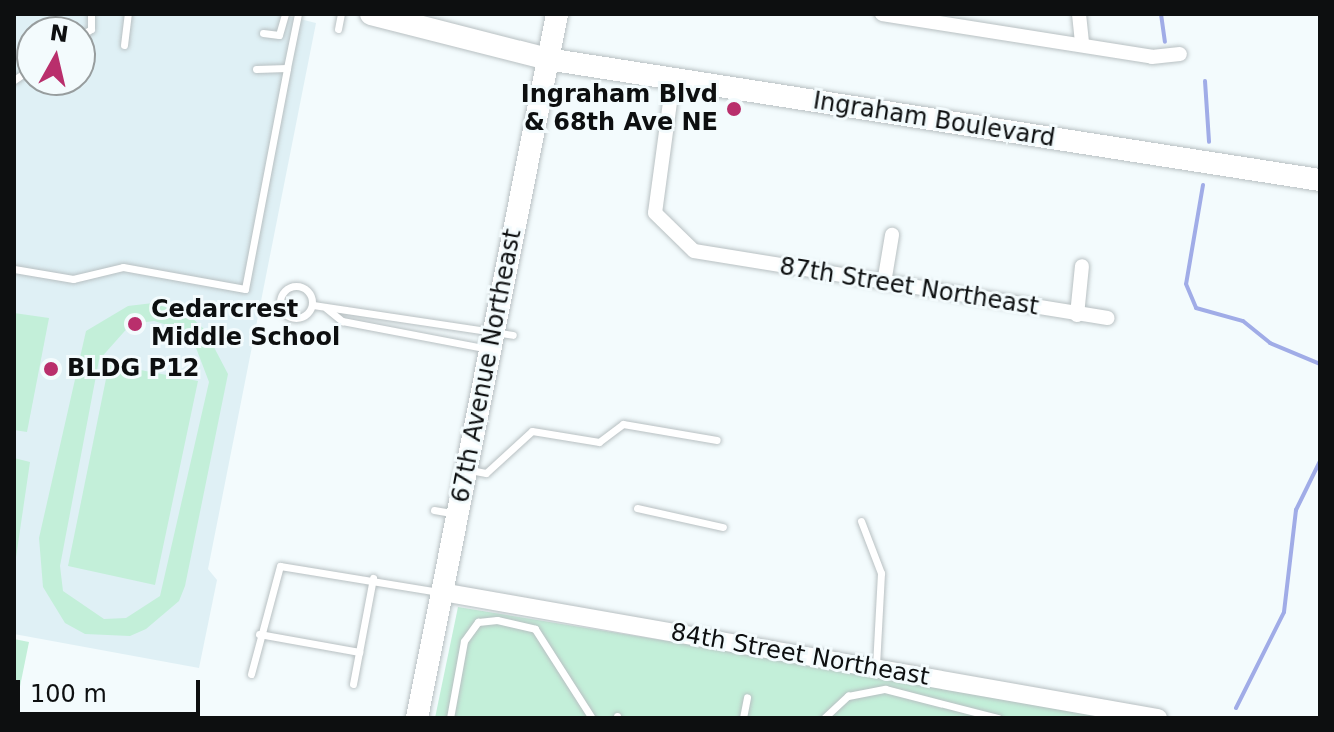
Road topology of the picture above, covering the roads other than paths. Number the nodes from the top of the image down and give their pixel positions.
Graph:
1 (128, 14) edge
2 (285, 14) edge
3 (298, 14) edge
4 (341, 14) edge
5 (371, 14) edge
6 (557, 14) edge
7 (882, 14) edge
8 (1079, 14) edge
9 (898, 15) edge
10 (338, 29) dead end
11 (263, 33) dead end
12 (124, 45) dead end
13 (1082, 45) junction
14 (1180, 54) dead end
15 (547, 59) junction
16 (287, 68) junction
17 (256, 69) dead end
18 (673, 80) junction
19 (1320, 180) edge
20 (892, 235) dead end
21 (1082, 266) dead end
22 (14, 269) edge
23 (884, 283) junction
24 (313, 305) junction
25 (345, 305) junction
26 (326, 308) junction
27 (1077, 315) junction
28 (1108, 318) dead end
29 (342, 321) junction
30 (499, 339) junction
31 (717, 440) dead end
32 (466, 470) junction
33 (637, 508) dead end
34 (434, 510) dead end
35 (458, 515) junction
36 (861, 521) dead end
37 (723, 527) dead end
38 (373, 578) junction
39 (442, 592) junction
40 (259, 634) junction
41 (359, 652) junction
42 (876, 669) junction
43 (251, 674) dead end
44 (353, 684) dead end
45 (747, 697) dead end
46 (417, 718) edge
47 (450, 718) edge
48 (592, 718) edge
49 (743, 718) edge
50 (824, 718) edge
51 (998, 718) edge
52 (1158, 718) edge

1 - 12 lane
2 - 11 lane
3 - 16 lane
4 - 10 lane
5 - 15 main road, Ingraham Boulevard
6 - 15 main road, 67th Avenue Northeast
7 - 9 street
8 - 13 street
9 - 13 street
13 - 14 street
15 - 18 main road, Ingraham Boulevard
15 - 30 main road, 67th Avenue Northeast
16 - 17 lane
16 - 22 lane
18 - 19 main road, Ingraham Boulevard
18 - 23 street, 87th Street Northeast
20 - 23 street
21 - 27 street
23 - 27 street, 87th Street Northeast
24 - 24 lane
24 - 26 lane
25 - 26 lane
25 - 29 lane
25 - 30 lane
26 - 29 lane
27 - 28 street, 87th Street Northeast
29 - 30 lane
30 - 32 main road, 67th Avenue Northeast
31 - 32 lane
32 - 35 main road, 67th Avenue Northeast
33 - 37 lane
34 - 35 lane
35 - 39 main road, 67th Avenue Northeast
36 - 42 lane
38 - 39 lane
38 - 40 lane
38 - 41 lane
39 - 42 street, 84th Street Northeast
39 - 46 main road, 67th Avenue Northeast
40 - 41 lane
40 - 43 lane
41 - 44 lane
42 - 52 street, 84th Street Northeast
45 - 49 lane
47 - 48 lane
50 - 51 lane

